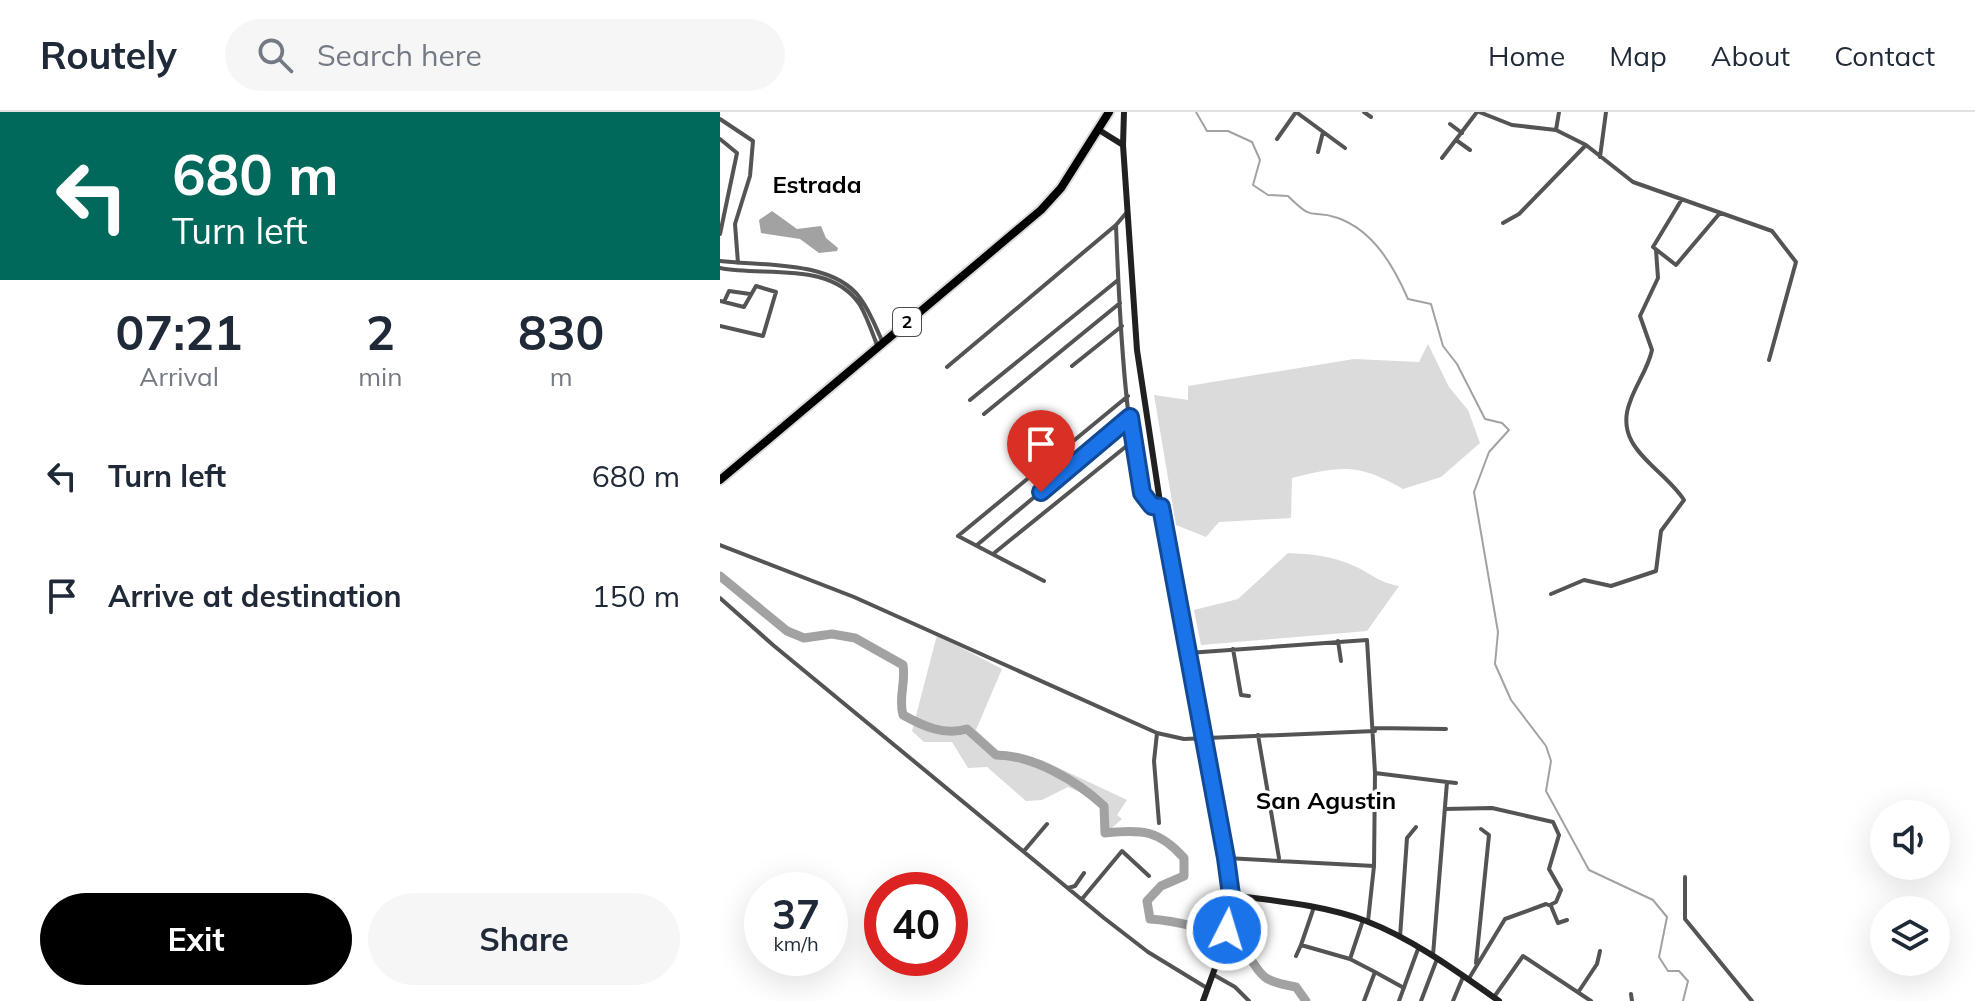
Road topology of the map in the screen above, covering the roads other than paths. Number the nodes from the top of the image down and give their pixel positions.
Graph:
1 (1109, 112) edge
2 (1124, 112) edge
3 (1364, 112) edge
4 (1478, 112) edge
5 (1497, 112) edge
6 (1559, 112) edge
7 (1606, 112) edge
8 (1371, 117) dead end
9 (720, 119) edge
10 (1495, 119) junction
11 (1450, 124) dead end
12 (1099, 130) junction
13 (1556, 130) junction
14 (1323, 132) junction
15 (1462, 133) junction
16 (720, 139) edge
17 (1277, 139) dead end
18 (1456, 140) junction
19 (1123, 145) junction
20 (1586, 145) junction
21 (1345, 148) dead end
22 (1470, 150) dead end
23 (1318, 152) dead end
24 (1600, 157) junction
25 (1442, 158) dead end
26 (720, 196) edge
27 (728, 197) junction
28 (1682, 199) junction
29 (1129, 210) junction
30 (1720, 213) junction
31 (721, 220) edge
32 (1503, 223) dead end
33 (1116, 225) junction
34 (721, 236) edge
35 (1656, 250) junction
36 (720, 261) edge
37 (738, 266) junction
38 (720, 268) edge
39 (1118, 280) junction
40 (751, 294) junction
41 (722, 301) edge
42 (1120, 303) junction
43 (720, 326) edge
44 (1122, 326) junction
45 (880, 345) junction
46 (1769, 360) dead end
47 (1072, 366) dead end
48 (947, 367) dead end
49 (1128, 396) junction
50 (970, 400) dead end
51 (984, 414) dead end
52 (1130, 417) junction
53 (1134, 440) junction
54 (720, 480) edge
55 (1161, 507) junction
56 (720, 545) edge
57 (977, 545) junction
58 (993, 554) junction
59 (1044, 581) dead end
60 (1551, 594) dead end
61 (720, 598) edge
62 (1338, 641) junction
63 (1233, 649) junction
64 (1188, 653) junction
65 (1341, 661) dead end
66 (1249, 696) dead end
67 (1446, 729) dead end
68 (1374, 730) junction
69 (1157, 733) junction
70 (1258, 735) junction
71 (1202, 738) junction
72 (1375, 773) junction
73 (1447, 782) junction
74 (1456, 783) dead end
75 (1445, 809) junction
76 (1159, 823) dead end
77 (1047, 824) dead end
78 (1416, 827) dead end
79 (1481, 829) dead end
80 (1024, 851) junction
81 (1226, 858) junction
82 (1279, 859) junction
83 (1374, 866) junction
84 (1084, 873) dead end
85 (1149, 876) dead end
86 (1685, 877) dead end
87 (1068, 888) junction
88 (1231, 895) junction
89 (1082, 899) junction
90 (1550, 905) junction
91 (1314, 907) junction
92 (1567, 920) dead end
93 (1365, 921) junction
94 (1400, 938) junction
95 (1301, 945) junction
96 (1418, 949) junction
97 (1600, 951) dead end
98 (1296, 956) dead end
99 (1435, 958) junction
100 (1350, 959) junction
101 (1476, 966) junction
102 (1375, 972) junction
103 (1214, 975) junction
104 (1466, 978) junction
105 (1404, 988) junction
106 (1209, 989) junction
107 (1579, 991) junction
108 (1631, 994) dead end
109 (1497, 999) edge
110 (1203, 1001) edge
111 (1249, 1001) edge
112 (1364, 1001) edge
113 (1399, 1001) edge
114 (1421, 1001) edge
115 (1453, 1001) edge
116 (1591, 1001) edge
117 (1632, 1001) edge
118 (1752, 1001) edge

1 - 12 highway, 2
2 - 19 street
3 - 8 street
4 - 10 street
4 - 15 street
5 - 10 street
6 - 13 street
7 - 24 street
9 - 37 street
10 - 13 street
11 - 15 street
12 - 19 street
12 - 45 highway, 2
13 - 20 street
14 - 17 street
14 - 21 street
14 - 23 street
15 - 18 street
16 - 27 street
18 - 22 street
18 - 25 street
19 - 29 street
20 - 24 street
20 - 32 street
24 - 28 street
26 - 27 street
27 - 31 street
28 - 30 street
28 - 35 street
29 - 33 street
29 - 55 street
30 - 35 street
30 - 46 street
31 - 34 street
33 - 39 street
33 - 48 street
35 - 60 street
36 - 37 street
37 - 38 street
37 - 45 street
39 - 42 street
39 - 50 street
40 - 41 street
40 - 41 street
40 - 43 street
42 - 44 street
42 - 51 street
44 - 47 street
44 - 49 street
45 - 54 highway, 2
49 - 52 street
49 - 57 street
52 - 53 street
52 - 57 street
53 - 55 street
53 - 58 street
55 - 64 street
56 - 69 street
57 - 58 street
58 - 59 street
61 - 80 street
62 - 63 street
62 - 65 street
62 - 68 street
63 - 64 street
63 - 66 street
64 - 71 street
67 - 68 street
68 - 70 street
68 - 72 street
69 - 71 street
69 - 76 street
70 - 71 street
70 - 82 street
71 - 81 street
72 - 73 street
72 - 83 street
73 - 74 street
73 - 75 street
75 - 90 street
75 - 99 street
77 - 80 street
78 - 94 street
79 - 101 street
80 - 87 street
81 - 82 street
81 - 88 street
82 - 83 street
83 - 93 street
84 - 87 street
85 - 89 street
86 - 118 street
87 - 89 street
88 - 91 street
88 - 103 street
89 - 106 street
90 - 92 street
90 - 101 street
91 - 93 street
91 - 95 street
93 - 94 street
93 - 100 street
94 - 96 street
95 - 98 street
95 - 100 street
96 - 99 street
96 - 105 street
97 - 107 street
99 - 104 street
99 - 114 street
100 - 102 street
101 - 104 street
102 - 105 street
102 - 112 street
103 - 106 street
103 - 111 street
104 - 109 street
104 - 115 street
105 - 113 street
106 - 110 street
107 - 109 street
107 - 116 street
108 - 117 street

